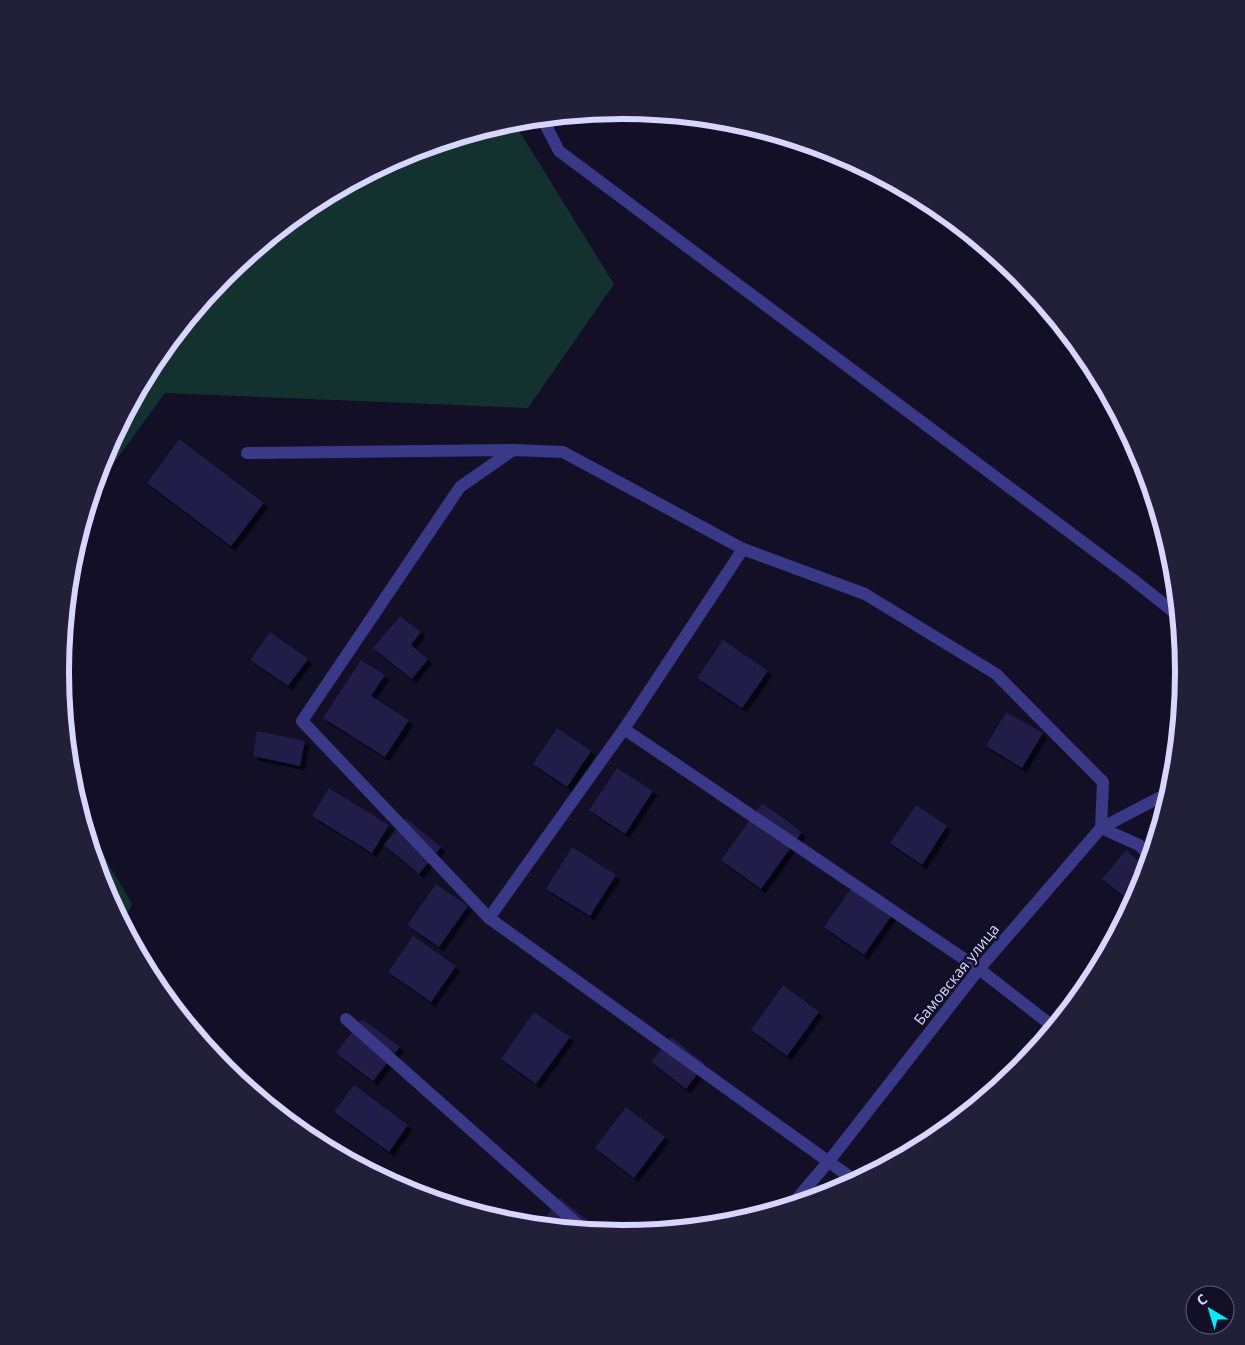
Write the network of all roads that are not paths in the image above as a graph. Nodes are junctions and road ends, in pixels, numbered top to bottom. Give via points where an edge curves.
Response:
1 (545, 124) edge
2 (514, 450) junction
3 (247, 453) dead end
4 (743, 549) junction
5 (1173, 611) edge
6 (624, 729) junction
7 (1162, 796) edge
8 (1101, 828) junction
9 (1146, 853) edge
10 (489, 918) junction
11 (979, 969) junction
12 (346, 1019) dead end
13 (1050, 1024) edge
14 (829, 1161) junction
15 (850, 1177) edge
16 (798, 1198) edge
17 (577, 1224) edge

1 - 5 street via 558,151
2 - 3 street
2 - 4 street via 563,452
2 - 10 street via 460,487 302,721
4 - 6 street
4 - 8 street via 865,594 996,674 1103,782
6 - 10 street
6 - 11 street
7 - 8 street, Бамовская улица
8 - 9 street via 1139,845
8 - 11 street, Бамовская улица
10 - 14 street
11 - 13 street
11 - 14 street, Бамовская улица
12 - 17 street
14 - 15 street
14 - 16 street, Бамовская улица

